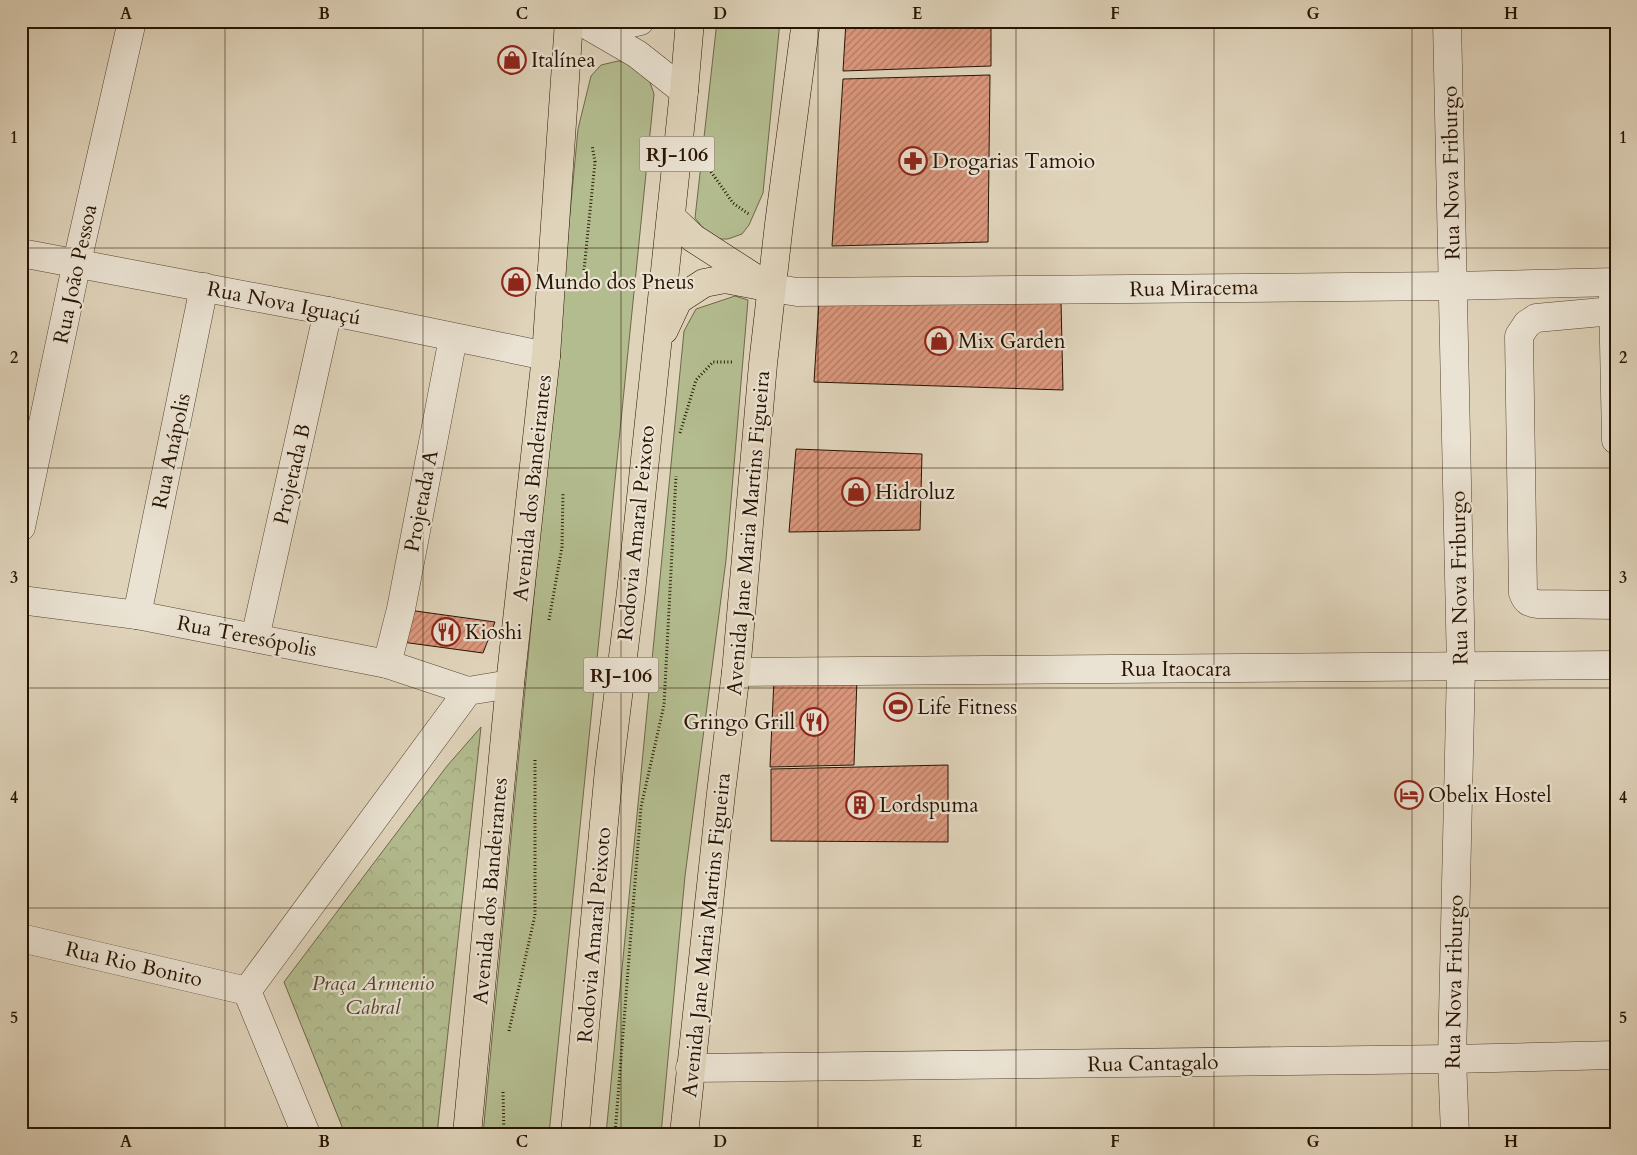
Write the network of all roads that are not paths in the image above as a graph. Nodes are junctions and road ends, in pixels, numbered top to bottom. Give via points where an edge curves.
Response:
1 (132, 21) edge
2 (569, 21) edge
3 (580, 21) edge
4 (610, 21) edge
5 (640, 21) edge
6 (690, 21) edge
7 (806, 21) edge
8 (1447, 21) edge
9 (684, 91) junction
10 (671, 217) junction
11 (21, 253) edge
12 (77, 262) junction
13 (1614, 282) edge
14 (1454, 286) junction
15 (204, 287) junction
16 (772, 288) junction
17 (328, 311) junction
18 (1613, 311) junction
19 (453, 338) junction
20 (656, 346) junction
21 (546, 356) junction
22 (1616, 440) edge
23 (21, 527) edge
24 (21, 600) edge
25 (1616, 605) edge
26 (137, 615) junction
27 (255, 638) junction
28 (387, 664) junction
29 (1616, 665) edge
30 (1460, 667) junction
31 (736, 672) junction
32 (510, 684) junction
33 (468, 691) junction
34 (21, 938) edge
35 (247, 990) junction
36 (1616, 1055) edge
37 (1452, 1059) junction
38 (690, 1068) junction
39 (306, 1134) edge
40 (467, 1134) edge
41 (575, 1134) edge
42 (684, 1134) edge
43 (1455, 1134) edge

1 - 12 street, Rua João Pessoa
2 - 21 main road, Avenida dos Bandeirantes
3 - 9 street via 637,54
4 - 5 street via 627,24
6 - 9 main road, Rodovia Amaral Peixoto / RJ-106
7 - 16 main road, Avenida Jane Maria Martins Figueira
8 - 14 street, Rua Nova Friburgo
9 - 10 main road, Rodovia Amaral Peixoto / RJ-106
10 - 16 main road via 694,238
10 - 20 main road, Rodovia Amaral Peixoto / RJ-106
11 - 12 street, Rua Nova Iguaçú
12 - 15 street, Rua Nova Iguaçú
12 - 23 street, Rua João Pessoa
13 - 14 street, Rua Miracema
13 - 18 street
14 - 16 street, Rua Miracema via 797,292
14 - 30 street, Rua Nova Friburgo
15 - 17 street, Rua Nova Iguaçú
15 - 26 street, Rua Anápolis
16 - 20 main road via 725,279 704,283 678,300
16 - 31 main road, Avenida Jane Maria Martins Figueira
17 - 19 street, Rua Nova Iguaçú
17 - 27 street, Projetada B
18 - 22 street
18 - 25 street via 1536,318 1519,336 1525,600 1538,604
19 - 21 street, Rua Nova Iguaçú
19 - 28 street, Projetada A
20 - 41 main road, Rodovia Amaral Peixoto / RJ-106 via 609,769
21 - 32 main road, Avenida dos Bandeirantes
24 - 26 street, Rua Teresópolis
26 - 27 street, Rua Teresópolis
27 - 28 street, Rua Teresópolis
28 - 33 street, Rua Teresópolis
29 - 30 street, Rua Itaocara
30 - 31 street, Rua Itaocara
30 - 37 street, Rua Nova Friburgo
31 - 38 main road, Avenida Jane Maria Martins Figueira
32 - 33 street
32 - 40 main road, Avenida dos Bandeirantes
33 - 35 street
34 - 35 street, Rua Rio Bonito
35 - 39 street
36 - 37 street, Rua Cantagalo
37 - 38 street, Rua Cantagalo
37 - 43 street, Rua Nova Friburgo
38 - 42 main road, Avenida Jane Maria Martins Figueira

